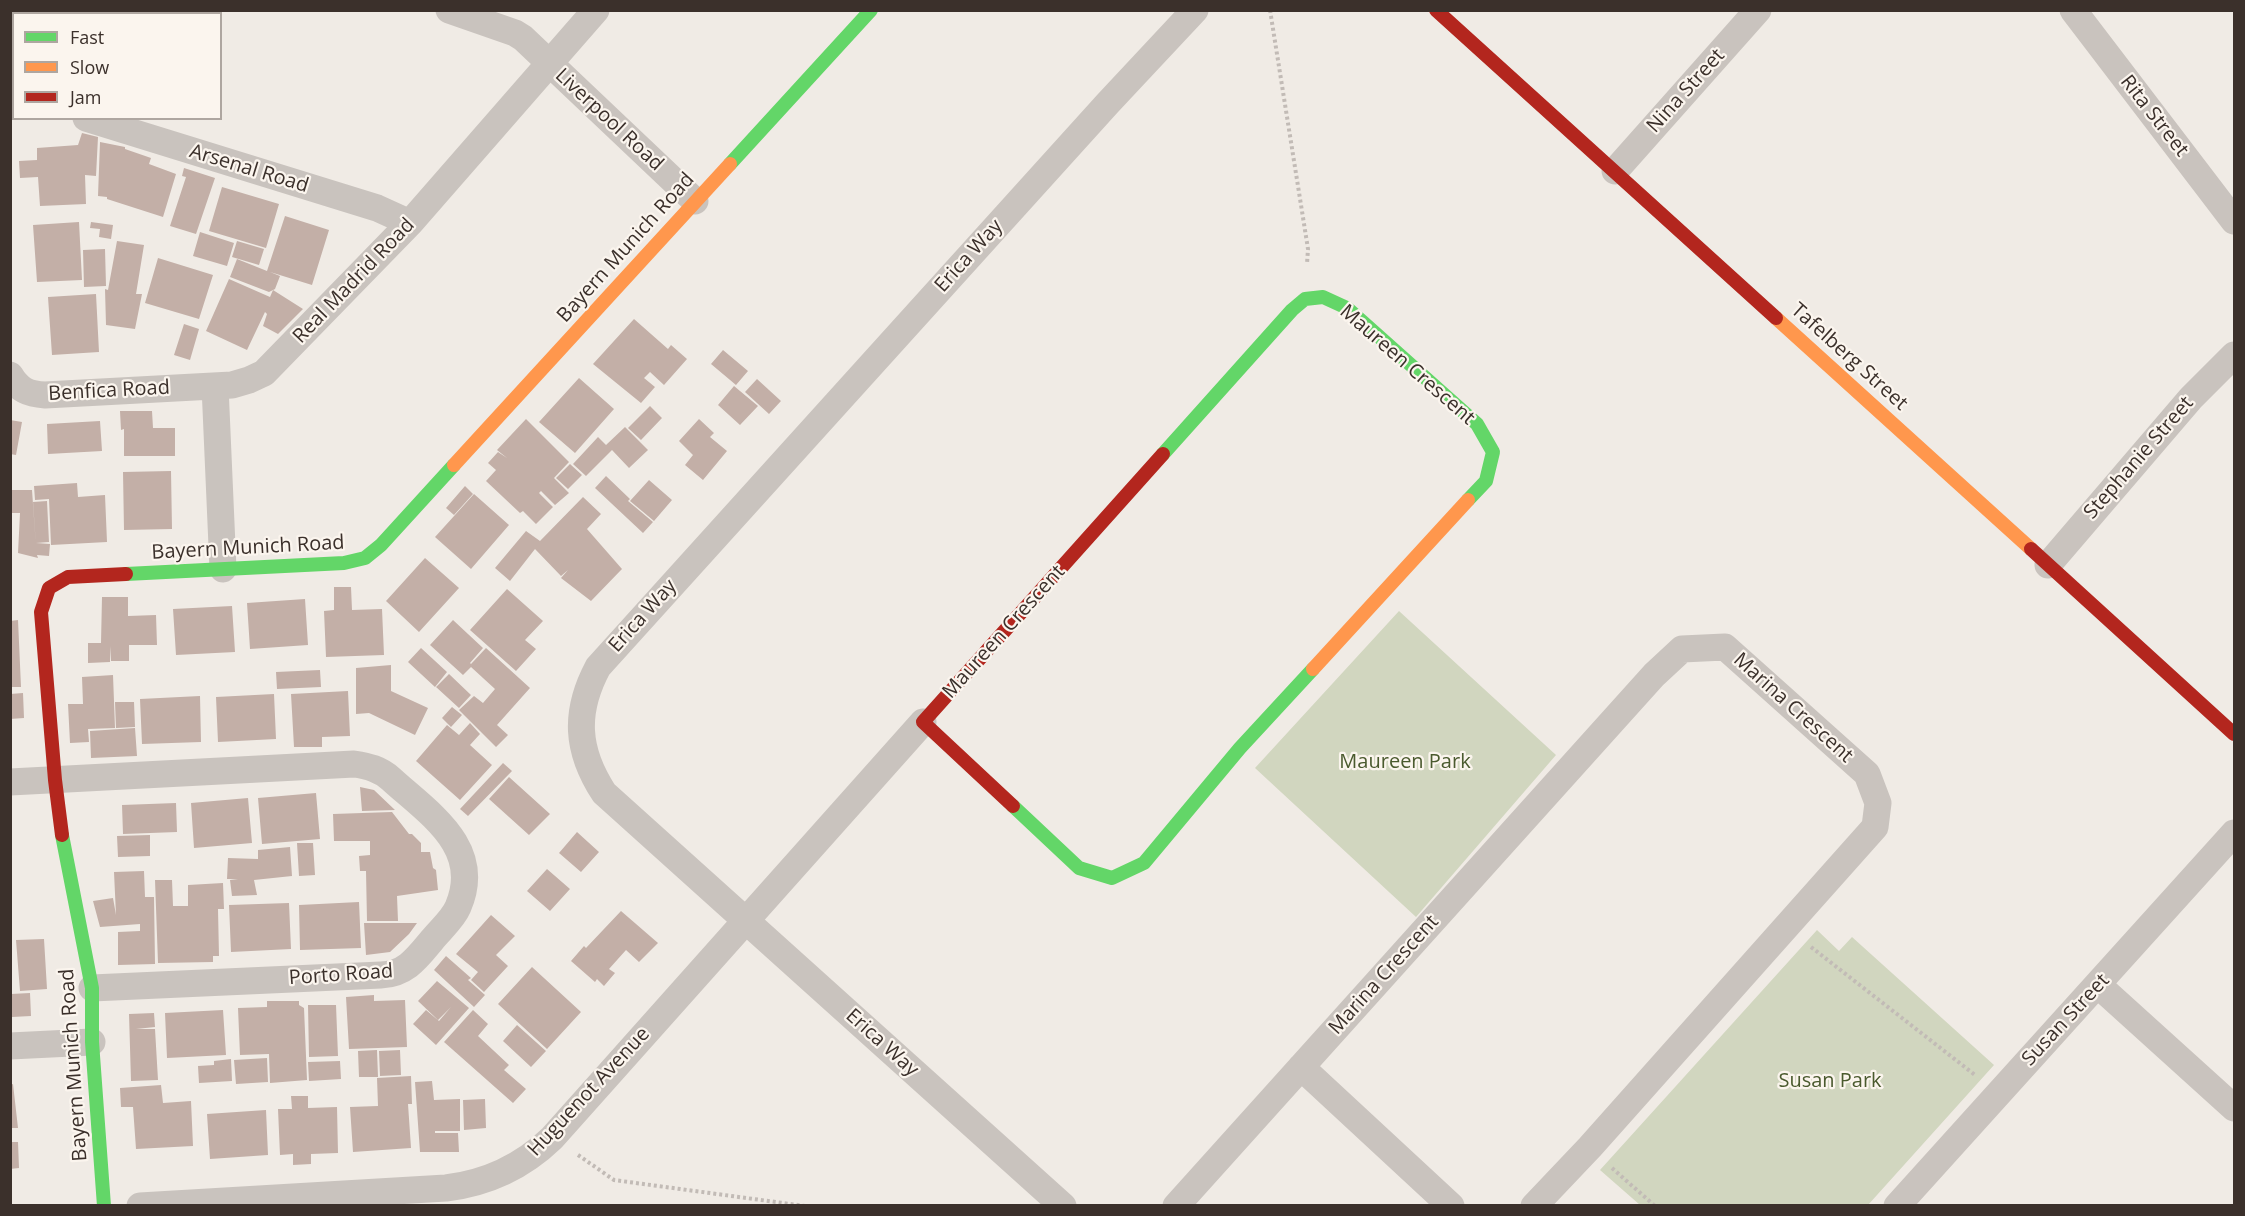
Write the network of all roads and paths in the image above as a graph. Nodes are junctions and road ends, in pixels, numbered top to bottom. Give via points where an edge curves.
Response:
1 (449, 10) edge
2 (596, 10) edge
3 (871, 10) edge
4 (1195, 10) edge
5 (1270, 10) edge
6 (1436, 10) edge
7 (1758, 10) edge
8 (2073, 10) edge
9 (549, 63) junction
10 (92, 120) edge
11 (1615, 171) junction
12 (695, 201) junction
13 (2235, 221) edge
14 (410, 223) junction
15 (1307, 272) dead end
16 (2235, 355) edge
17 (10, 375) edge
18 (215, 386) junction
19 (2048, 565) junction
20 (223, 569) junction
21 (923, 722) junction
22 (2235, 734) edge
23 (55, 780) junction
24 (10, 782) edge
25 (2235, 833) edge
26 (746, 920) junction
27 (1786, 928) junction
28 (2098, 985) junction
29 (92, 988) junction
30 (92, 1042) junction
31 (10, 1046) edge
32 (1301, 1067) junction
33 (1984, 1083) dead end
34 (2235, 1108) edge
35 (552, 1138) junction
36 (1590, 1147) junction
37 (104, 1206) edge
38 (140, 1206) edge
39 (805, 1206) edge
40 (1063, 1206) edge
41 (1176, 1206) edge
42 (1450, 1206) edge
43 (1534, 1206) edge
44 (1655, 1206) edge
45 (1897, 1206) edge

1 - 9 street, Liverpool Road via 514,33
2 - 9 street, Real Madrid Road
3 - 12 street, Bayern Munich Road
4 - 26 street, Erica Way via 614,649 590,682 584,700 582,738 585,757 604,793
5 - 15 path via 1308,249
6 - 11 street, Tafelberg Street
7 - 11 street, Nina Street
8 - 13 street, Rita Street
9 - 12 street, Liverpool Road
9 - 14 street, Real Madrid Road
10 - 14 street, Arsenal Road via 377,208
11 - 19 street, Tafelberg Street
12 - 20 street, Bayern Munich Road via 374,552 355,562
14 - 18 street, Real Madrid Road via 264,373 241,383
16 - 19 street, Stephanie Street via 2191,398
17 - 18 street, Benfica Road via 23,391 45,395
18 - 20 street
19 - 22 street, Tafelberg Street
20 - 23 street, Bayern Munich Road via 68,576 50,588 41,612
21 - 21 street, Maureen Crescent via 1079,868 1112,878 1144,863 1240,748 1485,480 1493,452 1477,424 1347,308 1323,297 1305,299
21 - 26 street, Maureen Crescent
23 - 24 street, Porto Road
23 - 29 street, Bayern Munich Road via 64,853
23 - 29 street, Porto Road via 365,765 384,773 449,832 462,859 463,892 457,909 415,961 400,972
25 - 28 street, Susan Street
26 - 35 street, Huguenot Avenue
26 - 40 street, Erica Way
27 - 32 street, Marina Crescent via 1875,827 1878,803 1871,783 1867,774 1725,647 1682,649 1654,675
27 - 33 path
27 - 36 street, Marina Crescent
28 - 34 street
28 - 45 street, Susan Street
29 - 30 street, Bayern Munich Road
30 - 31 street
30 - 37 street, Bayern Munich Road
32 - 41 street, Marina Crescent
32 - 42 street
35 - 38 street, Huguenot Avenue via 521,1164 466,1186
35 - 39 path via 614,1180
36 - 43 street, Marina Crescent
36 - 44 path

